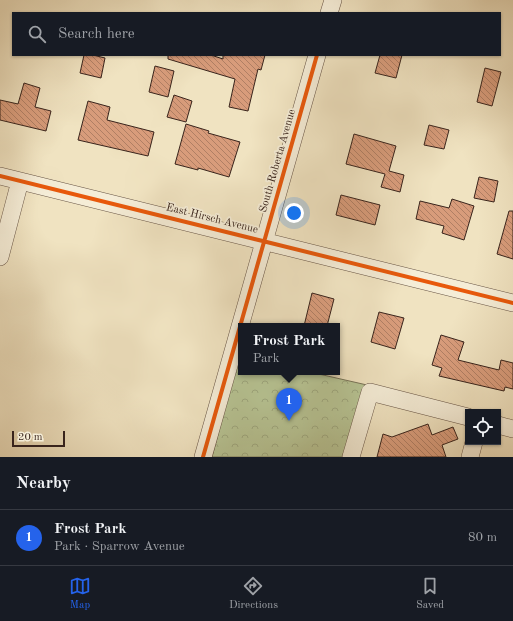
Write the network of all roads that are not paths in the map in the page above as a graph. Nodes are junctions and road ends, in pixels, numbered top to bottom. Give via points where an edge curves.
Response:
1 (333, 0) edge
2 (329, 12) edge
3 (317, 56) edge
4 (0, 176) edge
5 (20, 181) junction
6 (264, 242) junction
7 (0, 257) edge
8 (513, 303) edge
9 (241, 323) edge
10 (238, 334) edge
11 (465, 416) edge
12 (501, 426) edge
13 (513, 429) edge
14 (473, 445) edge
15 (203, 457) edge
16 (351, 457) edge
17 (470, 457) edge

1 - 2 street
3 - 6 street, South Roberta Avenue
4 - 5 street, East Hirsch Avenue
5 - 6 street, East Hirsch Avenue
5 - 7 street
6 - 8 street, East Hirsch Avenue
6 - 9 street, South Roberta Avenue
10 - 15 street, South Roberta Avenue
11 - 16 street via 370,392
12 - 13 street
14 - 17 street

